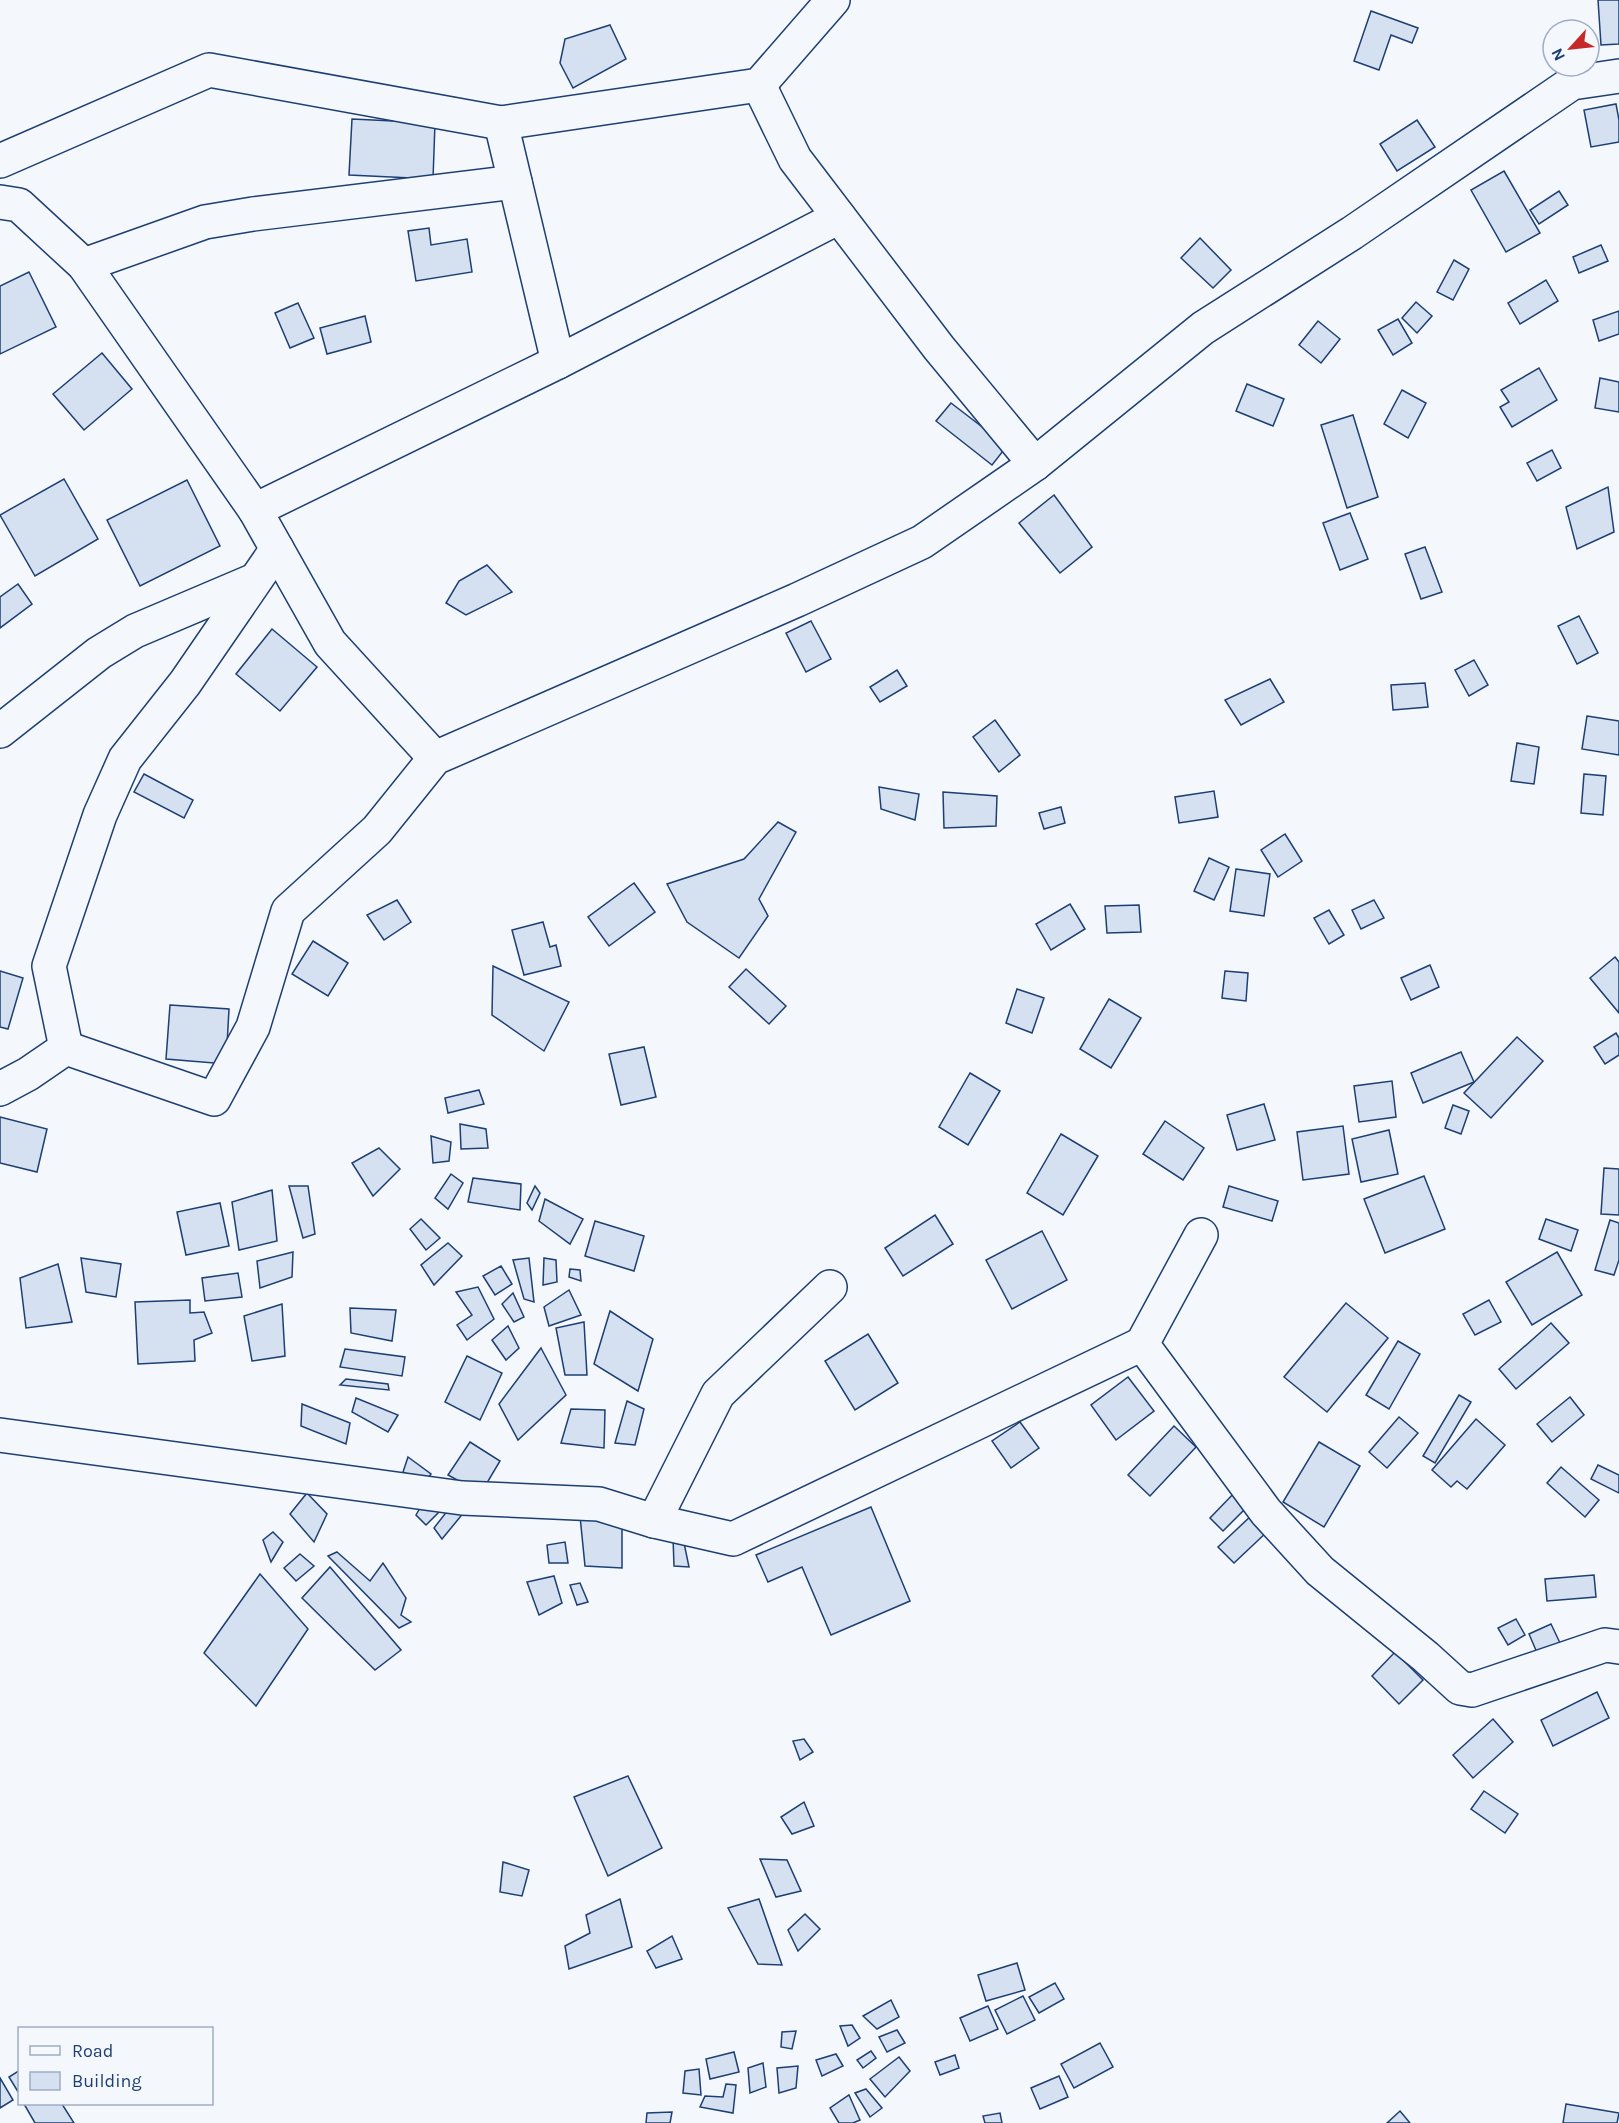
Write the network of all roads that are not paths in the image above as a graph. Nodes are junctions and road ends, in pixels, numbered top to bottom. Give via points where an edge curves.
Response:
1 (833, 0) edge
2 (1619, 76) edge
3 (759, 85) junction
4 (501, 123) junction
5 (0, 161) edge
6 (515, 182) junction
7 (0, 202) edge
8 (839, 217) junction
9 (84, 266) junction
10 (558, 363) junction
11 (1035, 464) junction
12 (255, 510) junction
13 (277, 549) junction
14 (255, 580) junction
15 (0, 731) edge
16 (435, 759) junction
17 (66, 1048) junction
18 (0, 1089) edge
19 (1202, 1235) dead end
20 (830, 1287) dead end
21 (1142, 1344) junction
22 (0, 1436) edge
23 (654, 1521) junction
24 (1619, 1647) edge

1 - 3 street
2 - 11 street via 1572,83 1352,233 1203,328
3 - 4 street
3 - 8 street via 795,159
4 - 5 street via 209,70
4 - 6 street
6 - 9 street via 205,222
6 - 10 street
7 - 9 street via 20,205
8 - 10 street
8 - 11 street via 939,348
9 - 12 street
10 - 12 street
11 - 16 street via 922,542
12 - 13 street
13 - 14 street
13 - 16 street via 330,643
14 - 15 street via 135,631 99,653
14 - 17 street via 185,683 125,759 100,815 49,966
16 - 17 street via 377,830 288,911 253,1027 214,1099
17 - 18 street
19 - 21 street
20 - 23 street via 718,1394
21 - 23 street via 733,1539
21 - 24 street via 1266,1512 1320,1571 1460,1688 1472,1690 1605,1644
22 - 23 street via 462,1498 599,1504

